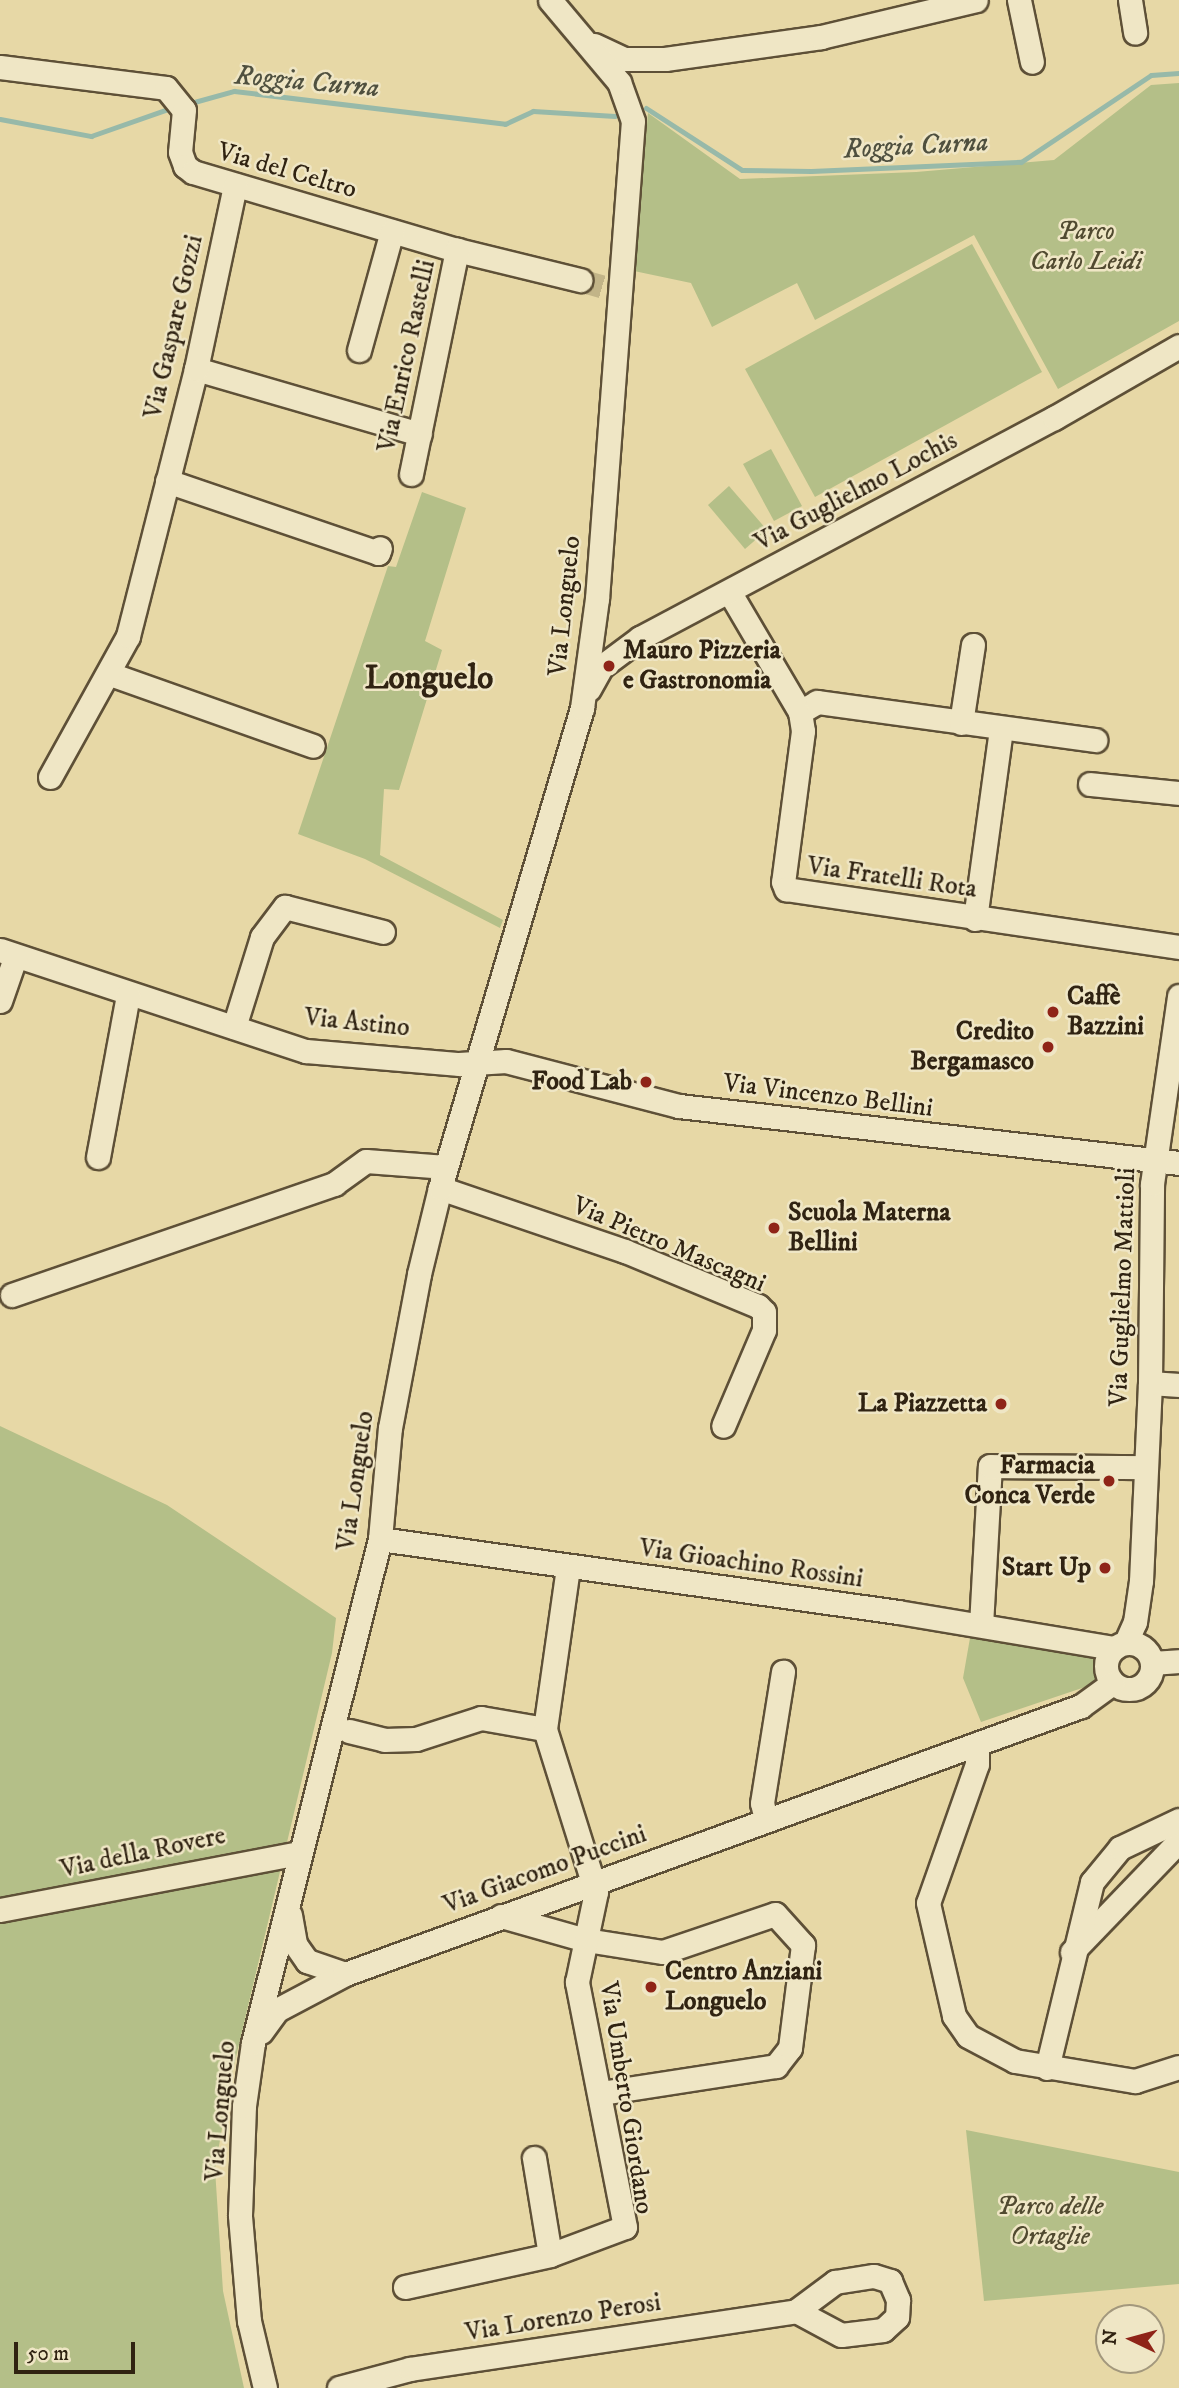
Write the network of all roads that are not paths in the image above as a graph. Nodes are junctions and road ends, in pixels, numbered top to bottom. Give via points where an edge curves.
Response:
1 (551, 0) edge
2 (976, 0) edge
3 (1019, 0) edge
4 (1130, 0) edge
5 (1135, 33) dead end
6 (591, 44) junction
7 (1032, 62) dead end
8 (0, 67) edge
9 (234, 185) junction
10 (392, 231) junction
11 (457, 250) junction
12 (580, 281) tunnel mouth
13 (1179, 346) edge
14 (359, 350) dead end
15 (196, 369) junction
16 (420, 434) junction
17 (411, 474) dead end
18 (167, 481) junction
19 (379, 551) dead end
20 (730, 593) junction
21 (597, 599) junction
22 (640, 638) junction
23 (973, 645) dead end
24 (110, 674) junction
25 (582, 708) junction
26 (800, 712) junction
27 (961, 723) junction
28 (1001, 728) junction
29 (1095, 740) dead end
30 (313, 746) dead end
31 (50, 777) dead end
32 (1090, 784) dead end
33 (1179, 793) edge
34 (975, 919) junction
35 (383, 932) dead end
36 (1179, 947) edge
37 (8, 954) edge
38 (128, 995) junction
39 (1179, 996) edge
40 (0, 1001) edge
41 (234, 1027) junction
42 (476, 1063) junction
43 (97, 1157) dead end
44 (1154, 1160) junction
45 (1179, 1163) edge
46 (443, 1178) junction
47 (12, 1295) dead end
48 (1150, 1383) junction
49 (1179, 1385) edge
50 (723, 1426) dead end
51 (1145, 1467) junction
52 (380, 1539) junction
53 (568, 1568) junction
54 (981, 1625) junction
55 (1134, 1651) junction
56 (1179, 1661) edge
57 (783, 1672) dead end
58 (1113, 1683) junction
59 (545, 1729) junction
60 (349, 1731) dead end
61 (976, 1744) junction
62 (311, 1801) junction
63 (766, 1819) junction
64 (1179, 1820) edge
65 (1179, 1841) edge
66 (298, 1853) junction
67 (593, 1882) junction
68 (291, 1891) junction
69 (0, 1910) edge
70 (501, 1916) junction
71 (586, 1940) junction
72 (295, 1944) junction
73 (1072, 1952) junction
74 (345, 1974) junction
75 (277, 2010) junction
76 (253, 2043) junction
77 (1179, 2067) edge
78 (1047, 2068) junction
79 (602, 2093) junction
80 (534, 2158) dead end
81 (550, 2255) junction
82 (405, 2287) dead end
83 (796, 2311) dead end
84 (265, 2388) edge
85 (339, 2388) edge

1 - 6 street, Via Longuelo
2 - 6 street via 821,37 665,59 624,59
3 - 7 street
4 - 5 street
6 - 21 street, Via Longuelo via 619,82 633,121 611,288
8 - 9 street, Via del Celtro via 153,85 179,102 180,152 185,166
9 - 10 street, Via del Celtro
9 - 15 street, Via Gaspare Gozzi
10 - 11 street, Via del Celtro
10 - 14 street
11 - 12 street, Via del Celtro
11 - 16 street, Via Enrico Rastelli
13 - 20 street, Via Guglielmo Lochis
15 - 16 street
15 - 18 street, Via Gaspare Gozzi
16 - 17 street, Via Enrico Rastelli
18 - 19 street
18 - 24 street, Via Gaspare Gozzi via 128,636
20 - 22 street, Via Guglielmo Lochis
20 - 26 street, Via Fratelli Rota
21 - 22 street via 601,640 614,647
21 - 25 street, Via Longuelo
22 - 25 street, Via Guglielmo Lochis via 601,667
23 - 27 street
24 - 30 street
24 - 31 street, Via Gaspare Gozzi
25 - 42 street, Via Longuelo
26 - 27 street via 817,702
26 - 34 street, Via Fratelli Rota via 803,731 783,882 786,889
27 - 28 street
28 - 29 street
28 - 34 street
32 - 33 street
34 - 36 street, Via Fratelli Rota
35 - 41 street via 285,907 262,937
37 - 38 street, Via Astino
37 - 40 street, Via Astino
38 - 41 street, Via Astino
38 - 43 street
39 - 44 street, Via Guglielmo Mattioli
41 - 42 street, Via Astino via 306,1051
42 - 44 street, Via Vincenzo Bellini via 506,1061 679,1107
42 - 46 street, Via Longuelo
44 - 45 street, Via Vincenzo Bellini
44 - 48 street, Via Guglielmo Mattioli
46 - 47 street via 366,1161 334,1184
46 - 50 street, Via Pietro Mascagni via 764,1312 762,1337
46 - 52 street, Via Longuelo via 392,1417
48 - 49 street
48 - 51 street, Via Guglielmo Mattioli
51 - 54 street via 990,1465
51 - 55 street, Via Guglielmo Mattioli
52 - 53 street, Via Gioachino Rossini
52 - 62 street, Via Longuelo
53 - 54 street, Via Gioachino Rossini
53 - 59 street
54 - 55 street, Via Gioachino Rossini
55 - 56 street
55 - 58 street via 1106,1665
55 - 58 street via 1149,1680 1138,1688 1124,1689
57 - 63 street via 762,1803
58 - 61 street, Via Giacomo Puccini via 1081,1706
59 - 60 street via 481,1718 416,1739 384,1740
59 - 67 street
61 - 63 street, Via Giacomo Puccini
61 - 78 street via 977,1764 928,1903 930,1923 954,2016 968,2036 1015,2061
62 - 66 street, Via Longuelo
62 - 72 street, Via Longuelo
63 - 67 street, Via Giacomo Puccini
64 - 73 street via 1138,1837 1108,1860 1092,1882
65 - 73 street
66 - 68 street, Via Longuelo
66 - 69 street, Via della Rovere
67 - 70 street, Via Giacomo Puccini
67 - 71 street, Via Umberto Giordano via 596,1892
68 - 72 street via 290,1928
68 - 76 street, Via Longuelo
70 - 71 street
70 - 74 street, Via Giacomo Puccini
71 - 79 street, Via Umberto Giordano via 577,1982
71 - 79 street via 663,1952 775,1914 803,1945 790,2048 776,2066
72 - 74 street via 314,1967
72 - 75 street, Via Longuelo
73 - 78 street
74 - 75 street, Via Giacomo Puccini
75 - 76 street, Via Giacomo Puccini
76 - 84 street, Via Longuelo via 244,2106 240,2215 249,2321
77 - 78 street via 1135,2081
79 - 81 street, Via Umberto Giordano via 625,2227
80 - 81 street
81 - 82 street, Via Umberto Giordano
83 - 85 street, Via Lorenzo Perosi via 410,2369

